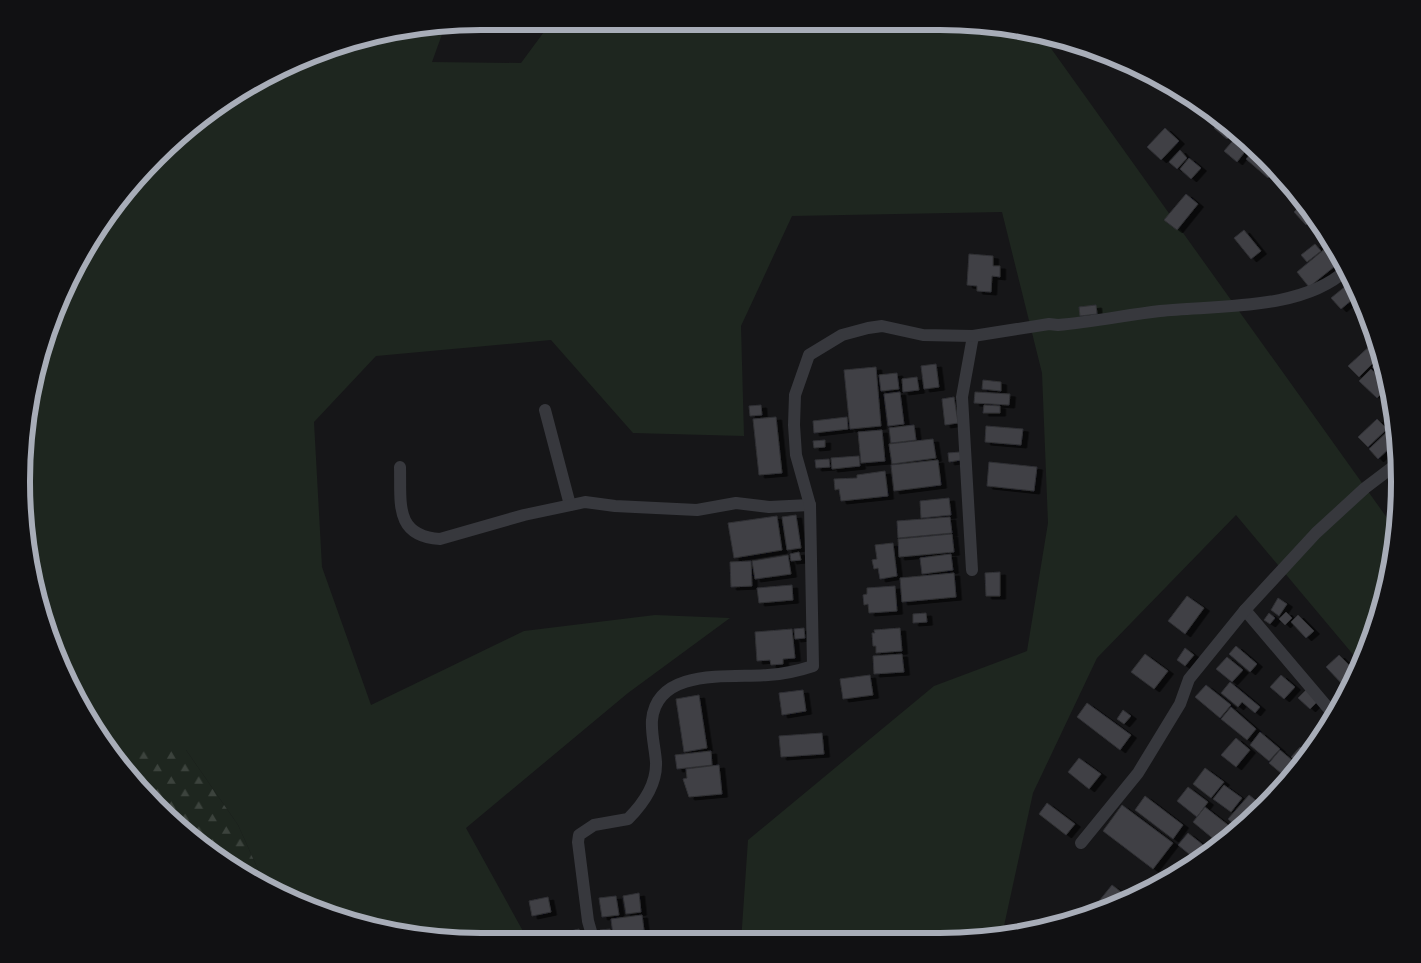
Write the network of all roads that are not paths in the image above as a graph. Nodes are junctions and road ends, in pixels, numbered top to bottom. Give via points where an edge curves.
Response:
1 (1341, 275) edge
2 (973, 336) junction
3 (545, 410) dead end
4 (400, 467) dead end
5 (1391, 469) edge
6 (810, 504) junction
7 (570, 505) junction
8 (972, 570) dead end
9 (1245, 610) junction
10 (1329, 710) edge
11 (1082, 843) dead end
12 (592, 933) edge

1 - 2 street via 1315,289 1261,302 1159,311
2 - 6 street via 923,335 882,326 842,334 809,355 796,395 794,425 796,455
2 - 8 street via 962,397
3 - 7 street
4 - 7 street via 401,505 406,523 411,530 429,538 440,539
5 - 9 street via 1316,533
6 - 7 street via 769,507 736,503 697,510 598,503
6 - 12 street via 813,666 792,673 689,680 671,687 660,699 652,720 656,764 653,785 628,819 594,825 579,835
9 - 10 street
9 - 11 street via 1189,679 1180,704 1138,773

